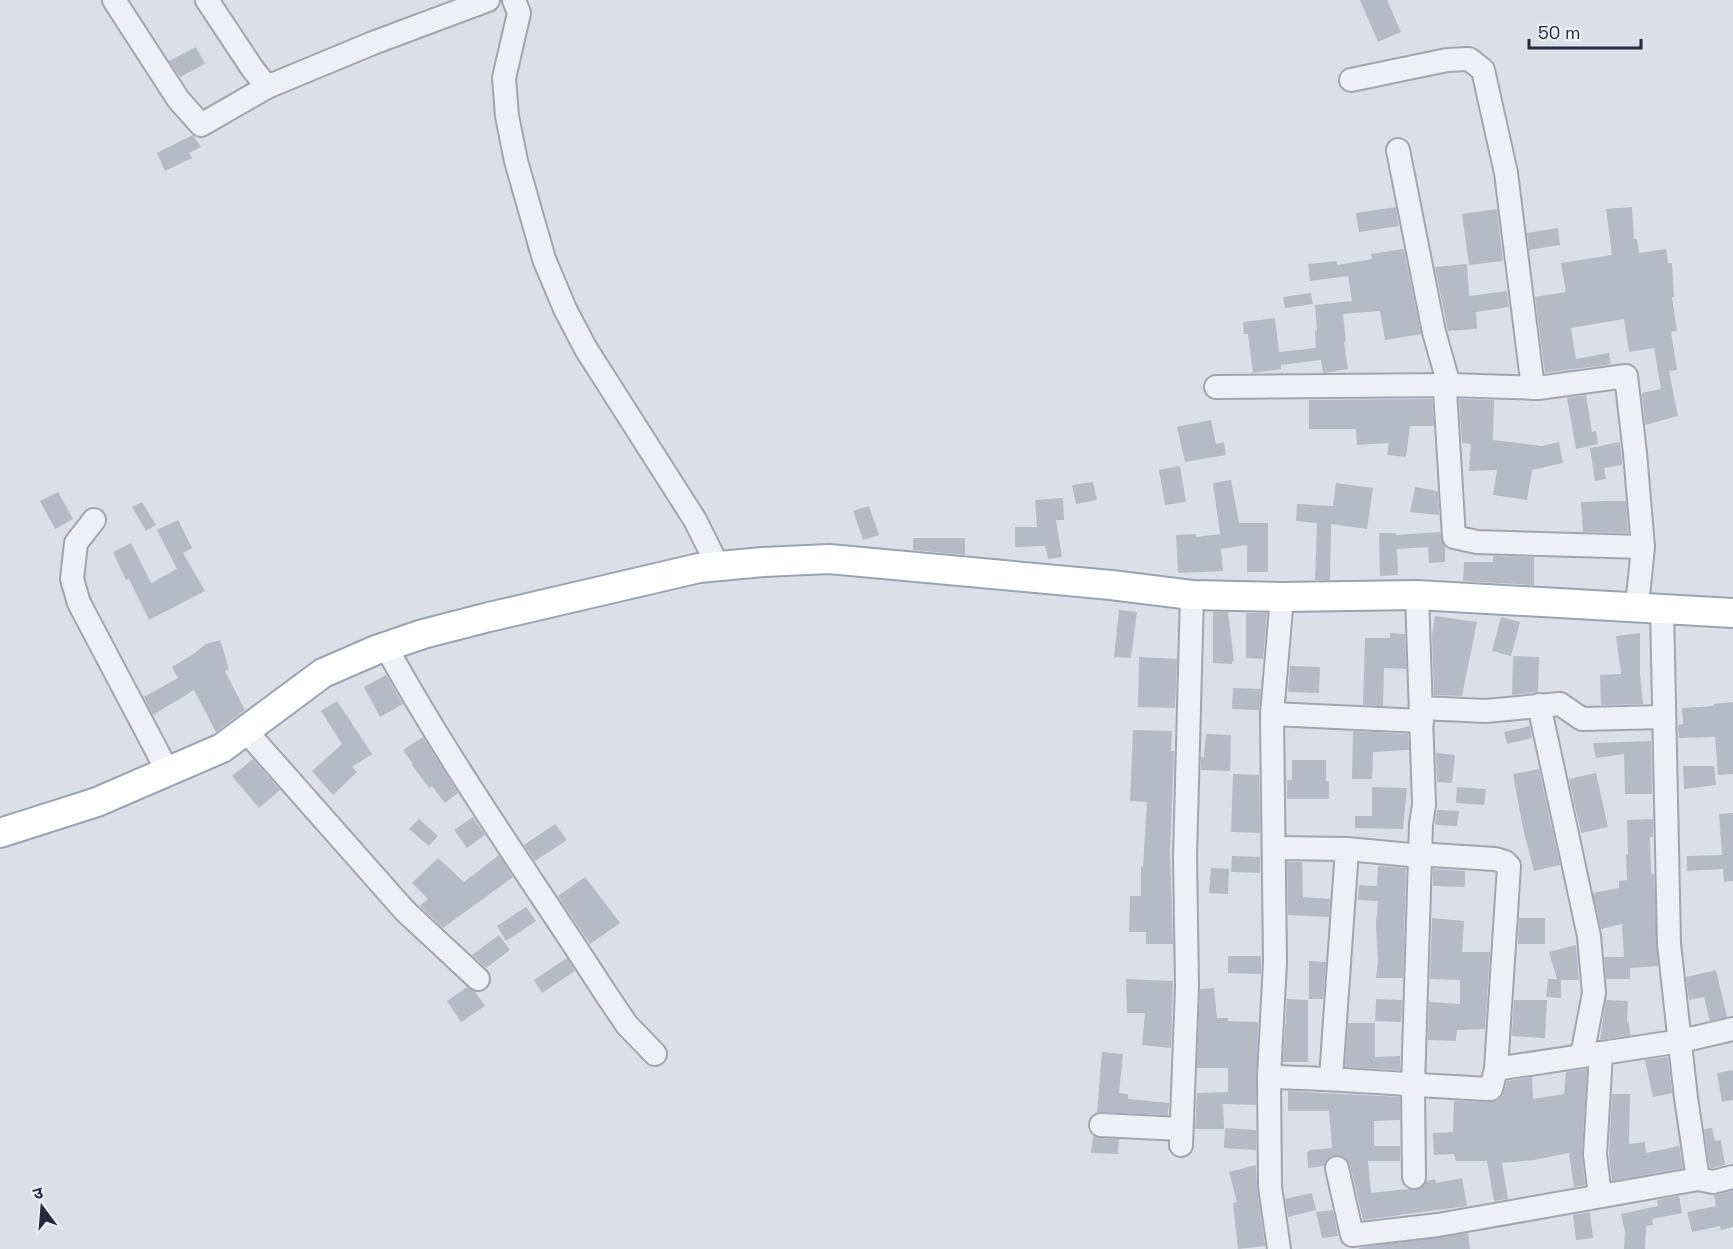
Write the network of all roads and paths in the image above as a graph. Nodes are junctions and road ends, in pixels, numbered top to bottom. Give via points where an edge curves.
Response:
1 (114, 0) edge
2 (207, 0) edge
3 (488, 0) edge
4 (514, 0) edge
5 (1351, 80) dead end
6 (267, 87) junction
7 (1398, 150) dead end
8 (1449, 385) junction
9 (1216, 387) dead end
10 (1533, 388) junction
11 (94, 520) dead end
12 (1642, 547) junction
13 (718, 566) junction
14 (1192, 595) junction
15 (1417, 595) junction
16 (1282, 597) junction
17 (1650, 607) junction
18 (1733, 613) edge
19 (386, 647) junction
20 (1539, 705) junction
21 (1272, 714) junction
22 (1422, 715) junction
23 (1664, 717) junction
24 (246, 731) junction
25 (168, 772) junction
26 (0, 833) edge
27 (1275, 848) junction
28 (1347, 849) junction
29 (1421, 856) junction
30 (478, 979) dead end
31 (1733, 1029) edge
32 (1681, 1041) junction
33 (655, 1054) dead end
34 (1592, 1055) junction
35 (1496, 1069) junction
36 (1269, 1077) junction
37 (1331, 1078) junction
38 (1413, 1086) junction
39 (1101, 1125) dead end
40 (1337, 1168) dead end
41 (1414, 1177) dead end
42 (1733, 1177) edge
43 (1698, 1179) junction
44 (1600, 1196) junction
45 (1353, 1242) edge
46 (1279, 1249) edge

1 - 6 street via 178,99 201,125
2 - 6 street
3 - 6 street
4 - 13 street via 519,13 504,78 507,116 544,259 586,349 694,520
5 - 10 street via 1469,58 1483,69 1506,173
7 - 8 street via 1434,332
8 - 9 street
8 - 10 street
8 - 12 street via 1445,391 1454,537 1477,542
10 - 12 street via 1626,376
11 - 25 street via 76,543 72,579 79,603
12 - 17 street
13 - 14 main road via 828,559
13 - 19 main road via 489,617
14 - 16 main road
14 - 39 street via 1181,1137
15 - 16 main road
15 - 17 main road
15 - 22 street
16 - 21 street
17 - 18 main road
17 - 23 street
19 - 24 main road via 323,674
19 - 33 street via 455,764 606,994 627,1025
20 - 22 street
20 - 23 street via 1560,704 1582,718
20 - 34 street via 1589,936 1594,993
21 - 22 street
21 - 27 street
22 - 29 street
23 - 32 street via 1670,944
24 - 25 main road via 222,748
24 - 30 street via 405,911
25 - 26 main road via 97,802
27 - 28 street
27 - 36 street
28 - 29 street
28 - 37 street
29 - 35 street via 1495,858 1509,866
29 - 38 street
31 - 32 street
32 - 34 street
32 - 43 street
34 - 35 street
34 - 44 street
35 - 38 street via 1491,1089
36 - 37 street
36 - 46 street via 1270,1187
37 - 38 street
38 - 41 street
40 - 45 street
42 - 43 street via 1713,1182
43 - 44 street
44 - 45 street

